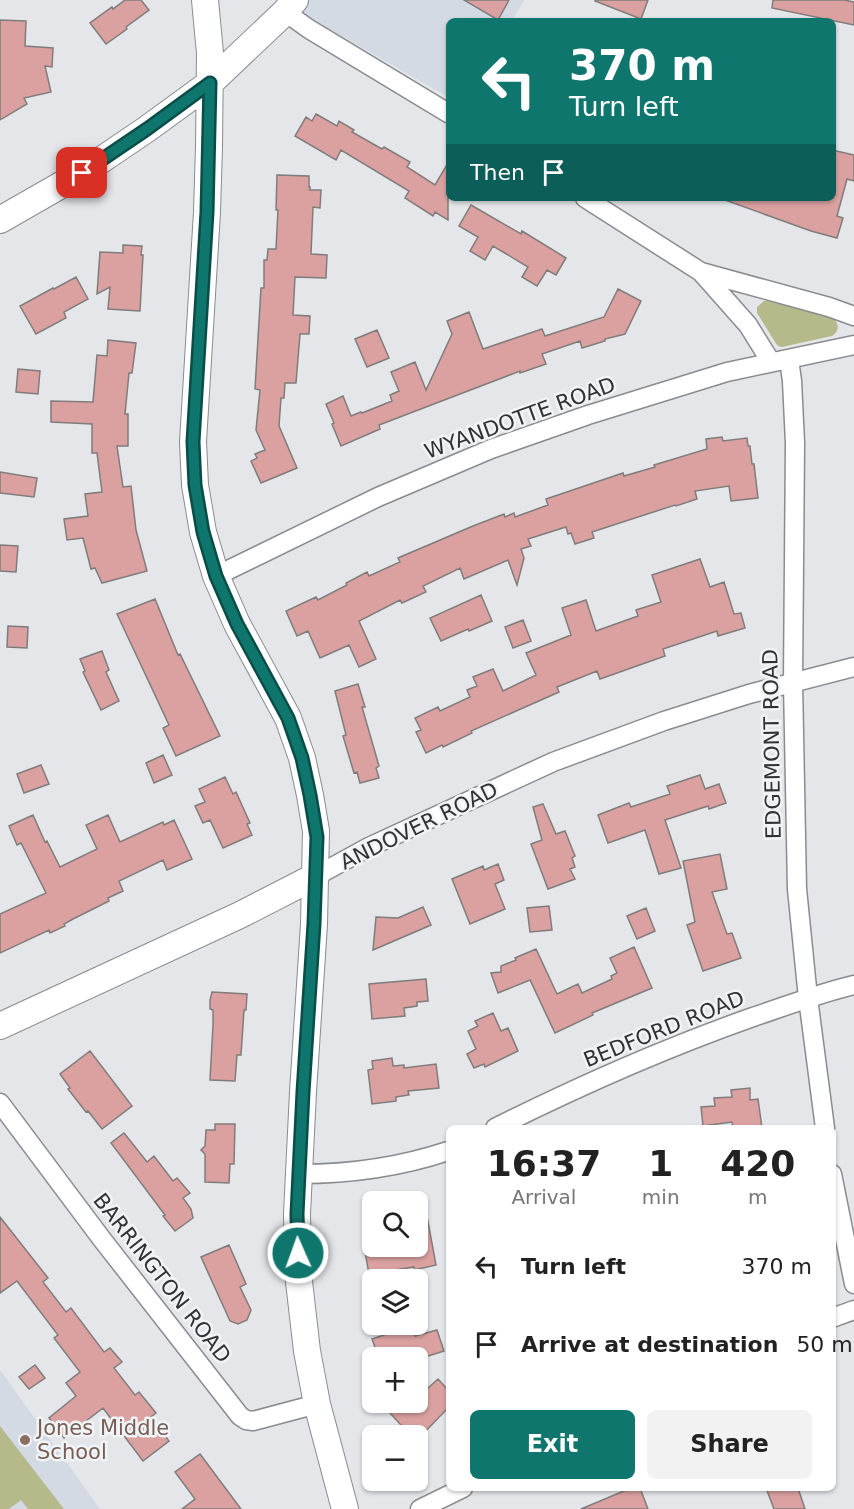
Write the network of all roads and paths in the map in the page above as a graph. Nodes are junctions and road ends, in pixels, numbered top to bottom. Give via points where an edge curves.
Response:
1 (205, 0) edge
2 (290, 6) edge
3 (210, 83) junction
4 (446, 112) edge
5 (590, 201) edge
6 (0, 220) edge
7 (701, 272) junction
8 (854, 316) edge
9 (854, 345) edge
10 (780, 361) junction
11 (216, 576) junction
12 (854, 667) edge
13 (793, 682) junction
14 (316, 876) junction
15 (854, 985) edge
16 (808, 998) junction
17 (0, 1026) edge
18 (0, 1103) edge
19 (501, 1125) edge
20 (825, 1125) edge
21 (446, 1152) edge
22 (299, 1174) junction
23 (836, 1194) edge
24 (854, 1284) edge
25 (854, 1310) edge
26 (836, 1317) edge
27 (317, 1404) junction
28 (457, 1491) edge
29 (345, 1509) edge
30 (420, 1509) edge

1 - 3 street
2 - 3 street
2 - 4 street via 315,33
3 - 6 street via 82,173
3 - 11 street via 207,212 193,442 201,520
5 - 7 street
7 - 8 street
7 - 10 street
9 - 10 street, WYANDOTTE ROAD
10 - 11 street, WYANDOTTE ROAD via 727,372 491,449 378,496
10 - 13 street, EDGEMONT ROAD via 792,381 795,443
11 - 14 street via 288,718 302,758 316,831
12 - 13 street, ANDOVER ROAD
13 - 14 street, ANDOVER ROAD via 664,721 553,762 369,847
13 - 16 street, EDGEMONT ROAD via 797,889
14 - 17 street, ANDOVER ROAD
14 - 22 street
15 - 16 street, BEDFORD ROAD
16 - 19 street, BEDFORD ROAD via 651,1056
16 - 20 street, EDGEMONT ROAD
18 - 27 street, BARRINGTON ROAD via 240,1416 253,1421
21 - 22 street via 381,1169
22 - 27 street via 298,1273
23 - 24 street
25 - 26 street
27 - 29 street
28 - 30 street

